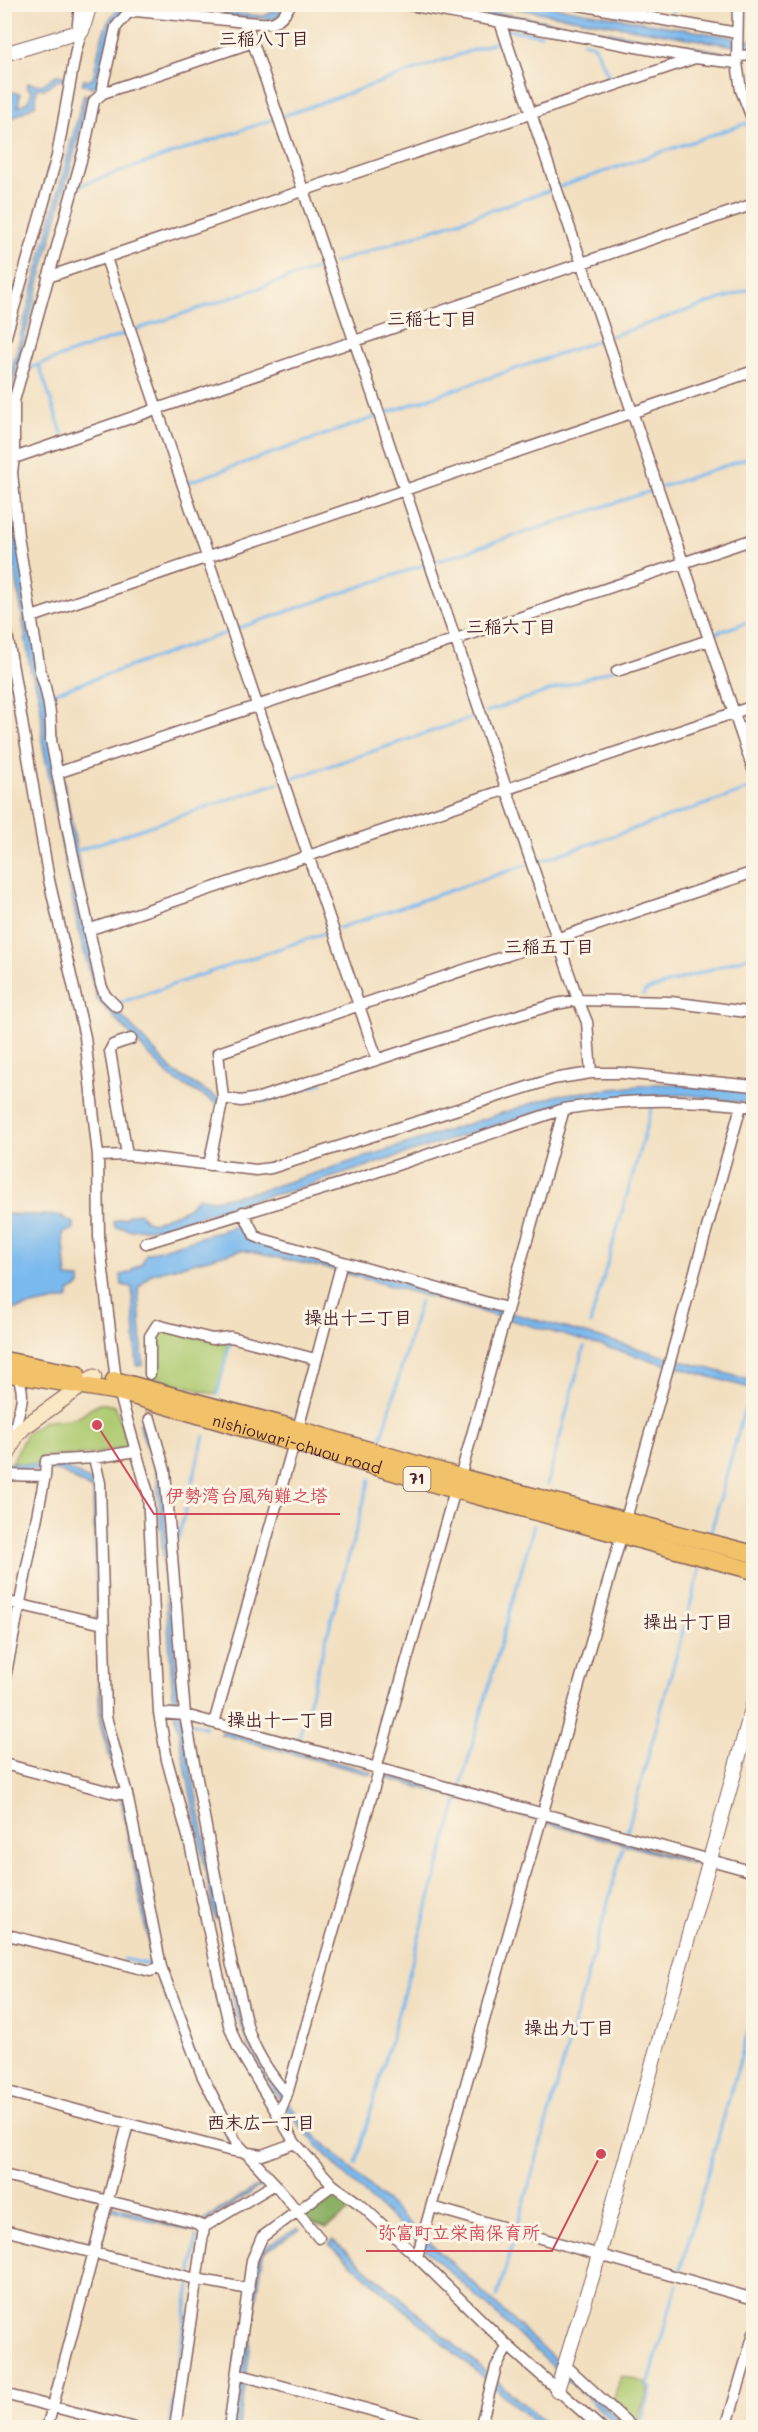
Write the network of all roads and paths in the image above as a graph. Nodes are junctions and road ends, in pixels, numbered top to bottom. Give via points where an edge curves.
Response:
1 (80, 4) edge
2 (90, 4) edge
3 (291, 4) edge
4 (404, 4) edge
5 (574, 4) edge
6 (738, 4) edge
7 (614, 8) edge
8 (246, 22) junction
9 (500, 22) junction
10 (80, 32) junction
11 (738, 35) junction
12 (253, 42) junction
13 (4, 54) edge
14 (753, 55) edge
15 (738, 57) junction
16 (695, 58) junction
17 (103, 93) junction
18 (530, 114) junction
19 (753, 123) edge
20 (304, 190) junction
21 (753, 204) edge
22 (106, 258) junction
23 (581, 262) junction
24 (48, 277) junction
25 (355, 339) junction
26 (4, 343) edge
27 (753, 371) edge
28 (156, 408) junction
29 (632, 413) junction
30 (14, 458) junction
31 (405, 489) junction
32 (753, 539) edge
33 (207, 556) junction
34 (682, 562) junction
35 (4, 616) edge
36 (32, 617) junction
37 (456, 639) junction
38 (709, 640) junction
39 (617, 671) dead end
40 (258, 706) junction
41 (753, 706) edge
42 (733, 712) junction
43 (753, 772) edge
44 (57, 773) junction
45 (507, 789) junction
46 (308, 855) junction
47 (753, 872) edge
48 (88, 930) junction
49 (558, 939) junction
50 (578, 1000) junction
51 (359, 1005) junction
52 (116, 1006) dead end
53 (753, 1013) edge
54 (131, 1040) dead end
55 (377, 1059) junction
56 (591, 1073) junction
57 (753, 1086) edge
58 (223, 1098) junction
59 (741, 1106) junction
60 (753, 1107) edge
61 (564, 1109) junction
62 (127, 1155) junction
63 (98, 1156) junction
64 (209, 1165) junction
65 (243, 1212) junction
66 (146, 1243) dead end
67 (342, 1263) junction
68 (506, 1308) junction
69 (315, 1359) junction
70 (4, 1360) edge
71 (10, 1374) edge
72 (150, 1374) tunnel mouth
73 (88, 1381) junction
74 (118, 1386) junction
75 (150, 1419) tunnel mouth
76 (16, 1436) junction
77 (296, 1436) junction
78 (136, 1451) junction
79 (94, 1458) junction
80 (5, 1465) edge
81 (45, 1476) junction
82 (457, 1483) junction
83 (624, 1526) junction
84 (753, 1554) edge
85 (753, 1571) edge
86 (4, 1600) edge
87 (20, 1605) junction
88 (99, 1624) junction
89 (4, 1683) edge
90 (753, 1702) edge
91 (159, 1713) junction
92 (185, 1714) junction
93 (214, 1724) junction
94 (4, 1764) edge
95 (377, 1770) junction
96 (122, 1794) junction
97 (542, 1815) junction
98 (709, 1860) junction
99 (753, 1872) edge
100 (4, 1934) edge
101 (161, 1967) junction
102 (236, 2011) junction
103 (4, 2091) edge
104 (287, 2094) junction
105 (280, 2112) junction
106 (128, 2124) junction
107 (296, 2143) junction
108 (241, 2152) junction
109 (4, 2175) edge
110 (275, 2184) junction
111 (333, 2185) junction
112 (107, 2202) junction
113 (432, 2207) junction
114 (295, 2212) junction
115 (204, 2227) junction
116 (4, 2230) edge
117 (319, 2238) dead end
118 (418, 2251) junction
119 (93, 2253) junction
120 (599, 2255) junction
121 (196, 2279) junction
122 (249, 2289) junction
123 (753, 2299) edge
124 (753, 2333) edge
125 (508, 2346) junction
126 (242, 2376) junction
127 (561, 2378) junction
128 (4, 2394) edge
129 (53, 2406) junction
130 (47, 2427) edge
131 (135, 2427) edge
132 (175, 2427) edge
133 (230, 2427) edge
134 (436, 2427) edge
135 (480, 2427) edge
136 (601, 2427) edge
137 (633, 2427) edge
138 (726, 2427) edge

1 - 10 street
2 - 10 street
3 - 8 street via 273,25
4 - 9 street
5 - 7 street
6 - 11 street
7 - 11 street
8 - 12 street
8 - 17 street via 136,11 127,14 116,27
9 - 16 street
9 - 18 street
10 - 13 street
10 - 26 street via 57,156
11 - 15 street
12 - 17 street
12 - 20 street
14 - 15 street
15 - 16 street
15 - 19 street via 741,90
16 - 18 street
17 - 24 street via 94,101
18 - 20 street
18 - 23 street
20 - 22 street
20 - 25 street
21 - 23 street
22 - 24 street
22 - 28 street
23 - 25 street
23 - 29 street
24 - 30 street via 14,401
25 - 28 street
25 - 31 street
27 - 29 street
28 - 30 street
28 - 33 street
29 - 31 street
29 - 34 street
30 - 36 street via 18,536
31 - 33 street
31 - 37 street
32 - 34 street
33 - 36 street
33 - 40 street
34 - 37 street
34 - 38 street
35 - 63 street via 50,880 85,1037
36 - 44 street
37 - 40 street
37 - 45 street
38 - 39 street
38 - 42 street
40 - 44 street
40 - 46 street
41 - 42 street
42 - 43 street
42 - 45 street
44 - 48 street
45 - 46 street
45 - 49 street
46 - 48 street
46 - 51 street
47 - 49 street
48 - 52 street via 101,985
49 - 50 street
49 - 51 street
50 - 53 street via 671,1002
50 - 55 street
50 - 56 street via 587,1022
51 - 55 street
51 - 58 street via 218,1053
54 - 62 street via 113,1045 110,1051
55 - 58 street via 260,1098
56 - 57 street via 644,1074
56 - 64 street via 506,1092 271,1168
58 - 64 street
59 - 60 street
59 - 61 street via 654,1099
59 - 83 street
61 - 65 street
61 - 68 street
62 - 63 street
62 - 64 street
63 - 74 street via 99,1237
65 - 66 street
65 - 67 street via 255,1236
67 - 68 street
67 - 69 street
68 - 82 street
69 - 72 street via 231,1337 212,1339 157,1326 150,1336
69 - 77 street
70 - 73 main road, 71
71 - 73 main road, 71
71 - 76 street via 22,1387 23,1397
73 - 74 main road, nishiowari-chuou road / 71
73 - 76 main road
74 - 77 main road, nishiowari-chuou road / 71
74 - 78 street
75 - 92 street via 165,1470
76 - 80 main road
77 - 82 main road, nishiowari-chuou road / 71
77 - 93 street
78 - 79 street
78 - 91 street via 148,1493
79 - 81 street via 46,1461
79 - 88 street via 100,1483
80 - 81 street
81 - 87 street
82 - 83 main road, nishiowari-chuou road / 71
82 - 95 street
83 - 84 main road, nishiowari-chuou road / 71
83 - 85 main road, nishiowari-chuou road / 71
83 - 97 street
86 - 87 street
87 - 88 street
87 - 89 street
88 - 96 street via 106,1718
90 - 98 street
91 - 92 street
91 - 102 street via 168,1760
92 - 93 street
92 - 102 street via 232,1966 241,1989
93 - 95 street
94 - 96 street
95 - 97 street
95 - 104 street
96 - 101 street
97 - 98 street
97 - 113 street
98 - 99 street
98 - 120 street
100 - 101 street via 150,1971
101 - 108 street via 202,2075
102 - 104 street
102 - 105 street via 238,2048
103 - 106 street
104 - 105 street
105 - 107 street
106 - 108 street
106 - 112 street
107 - 108 street via 262,2155
107 - 111 street
108 - 110 street
109 - 112 street
110 - 114 street
110 - 115 street
111 - 114 street
111 - 118 street
112 - 115 street
112 - 119 street
113 - 118 street
113 - 120 street
114 - 117 street
114 - 122 street via 270,2229 258,2243
115 - 121 street
116 - 119 street
118 - 125 street
119 - 121 street
119 - 129 street
120 - 123 street
120 - 127 street
121 - 122 street
121 - 132 street
122 - 126 street
124 - 138 street
125 - 127 street
125 - 135 street via 492,2382
126 - 133 street
126 - 134 street
127 - 136 street
127 - 137 street
128 - 129 street
129 - 130 street
129 - 131 street

